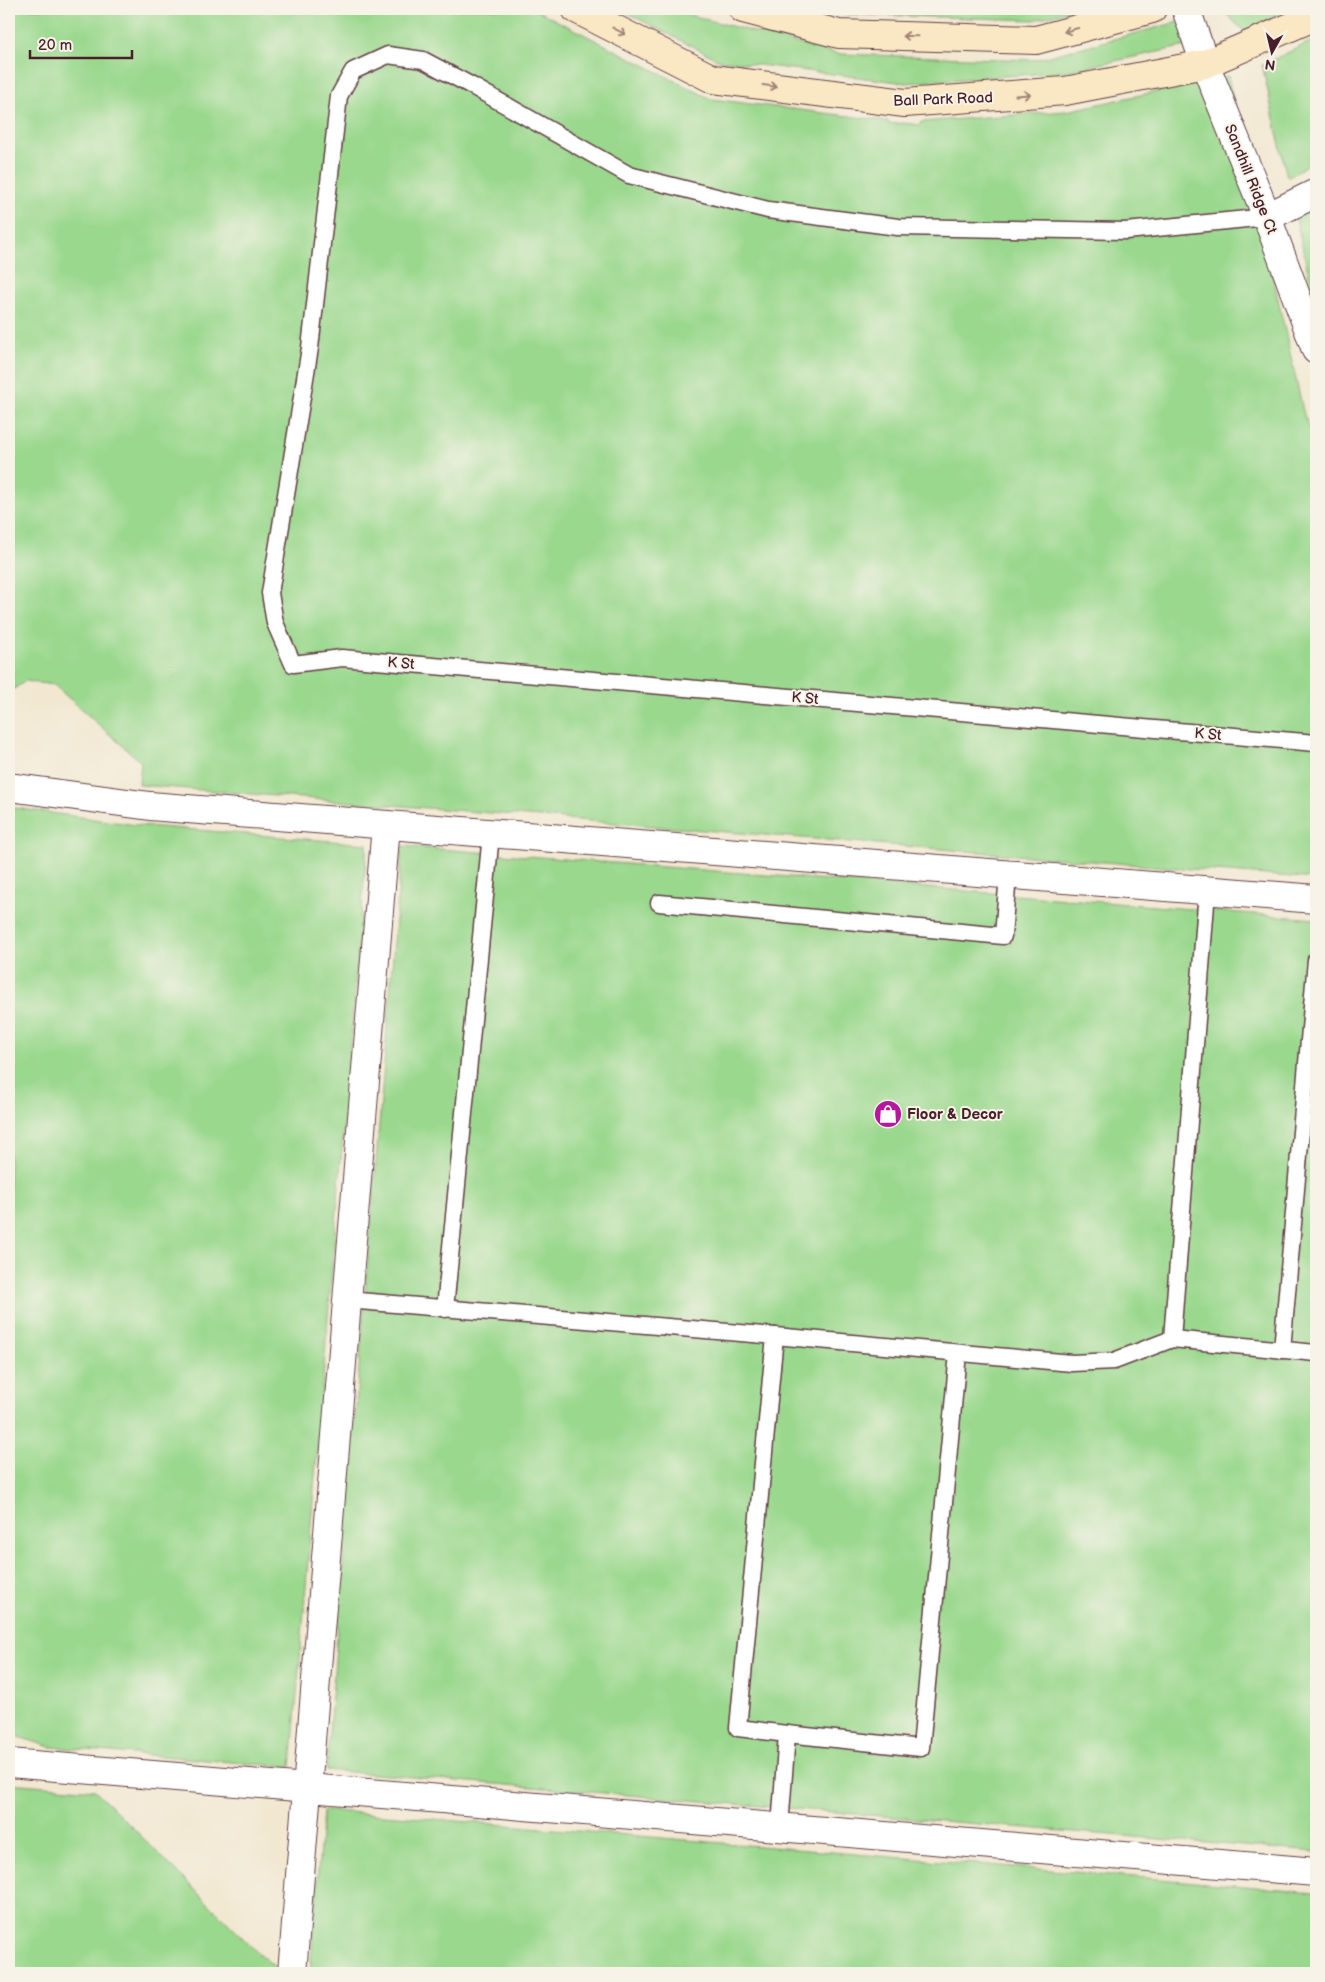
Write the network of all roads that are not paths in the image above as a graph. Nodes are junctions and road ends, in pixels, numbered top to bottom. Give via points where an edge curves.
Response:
1 (576, 9) edge
2 (743, 9) edge
3 (1152, 9) edge
4 (1186, 9) edge
5 (1316, 16) edge
6 (1205, 64) junction
7 (1316, 193) edge
8 (1267, 217) junction
9 (1316, 350) edge
10 (1316, 743) edge
11 (9, 786) edge
12 (386, 825) junction
13 (490, 834) junction
14 (1008, 875) junction
15 (1206, 891) junction
16 (1316, 900) edge
17 (660, 903) dead end
18 (1316, 960) edge
19 (347, 1300) junction
20 (444, 1309) junction
21 (775, 1336) junction
22 (1172, 1339) junction
23 (1282, 1350) junction
24 (958, 1353) junction
25 (1316, 1353) edge
26 (788, 1734) junction
27 (9, 1763) edge
28 (307, 1788) junction
29 (780, 1828) junction
30 (1316, 1872) edge
31 (292, 1973) edge

1 -> 6 street, Ball Park Road via 713,79 905,103 1065,91
3 -> 2 street via 1036,40 839,34
4 - 6 street, Sandhill Ridge Ct
5 - 6 street, Ball Park Road
6 - 8 street, Sandhill Ridge Ct
7 - 8 street
8 - 9 street, Sandhill Ridge Ct
8 - 10 lane, K St via 1126,231 898,227 768,210 629,175 422,60 388,55 353,70 339,96 310,348 270,592 275,623 293,664 342,658
11 - 12 street via 150,806
12 - 13 street
12 - 19 street
13 - 14 street
13 - 20 lane
14 - 15 street
14 - 17 lane via 1003,936
15 - 16 street
15 - 22 lane
18 - 23 lane
19 - 20 lane
19 - 28 street
20 - 21 lane
21 - 24 lane
21 - 26 lane via 738,1728
22 - 23 lane
22 - 24 lane via 1114,1361 1072,1363
23 - 25 lane
24 - 26 lane via 921,1748
26 - 29 lane
27 - 28 street
28 - 29 street
28 - 31 street
29 - 30 street

